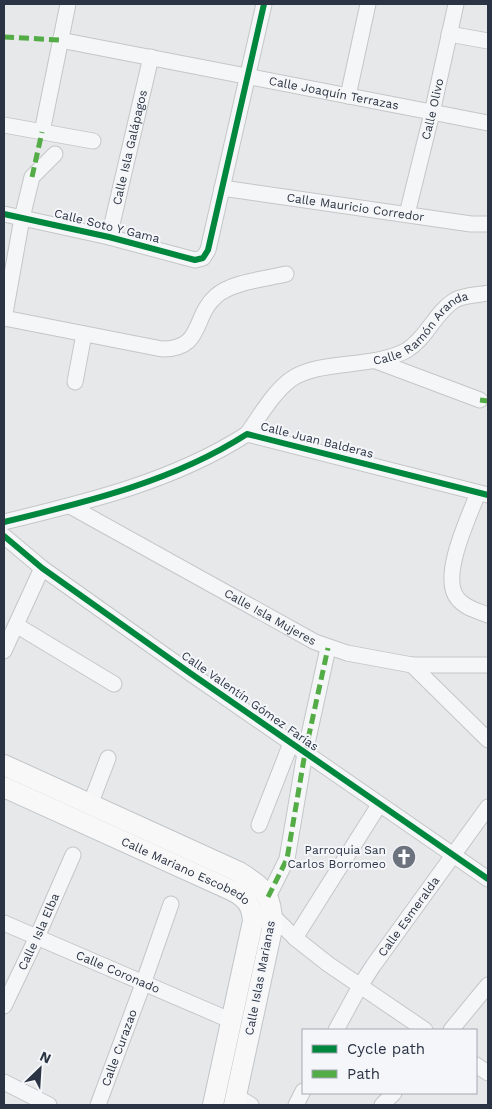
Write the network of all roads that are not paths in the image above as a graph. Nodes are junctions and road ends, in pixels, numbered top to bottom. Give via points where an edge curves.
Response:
1 (68, 4) edge
2 (264, 4) edge
3 (368, 4) edge
4 (456, 4) edge
5 (449, 34) junction
6 (60, 40) junction
7 (488, 41) edge
8 (151, 57) junction
9 (248, 76) junction
10 (348, 96) junction
11 (432, 112) junction
12 (488, 123) edge
13 (4, 125) edge
14 (42, 132) junction
15 (93, 141) dead end
16 (55, 154) dead end
17 (222, 188) junction
18 (4, 214) edge
19 (407, 214) junction
20 (22, 218) junction
21 (488, 224) edge
22 (109, 237) junction
23 (286, 274) dead end
24 (488, 293) edge
25 (466, 296) junction
26 (488, 304) edge
27 (4, 318) edge
28 (84, 334) junction
29 (376, 360) junction
30 (75, 382) dead end
31 (480, 400) dead end
32 (247, 434) junction
33 (483, 494) edge
34 (70, 506) junction
35 (4, 522) edge
36 (4, 536) edge
37 (42, 568) junction
38 (488, 615) edge
39 (16, 625) junction
40 (328, 648) junction
41 (4, 651) edge
42 (412, 665) junction
43 (488, 666) edge
44 (114, 684) dead end
45 (488, 740) edge
46 (291, 743) junction
47 (305, 753) junction
48 (108, 758) dead end
49 (4, 765) edge
50 (4, 787) edge
51 (90, 805) junction
52 (379, 805) junction
53 (488, 806) edge
54 (259, 824) dead end
55 (72, 855) dead end
56 (452, 856) junction
57 (488, 880) edge
58 (247, 900) junction
59 (171, 904) dead end
60 (270, 906) junction
61 (4, 923) edge
62 (37, 937) junction
63 (295, 938) junction
64 (144, 984) junction
65 (488, 985) edge
66 (360, 986) junction
67 (4, 1006) edge
68 (232, 1021) junction
69 (337, 1029) edge
70 (424, 1029) edge
71 (451, 1029) edge
72 (477, 1066) edge
73 (488, 1073) edge
74 (4, 1082) edge
75 (302, 1093) edge
76 (393, 1094) edge
77 (240, 1102) edge
78 (49, 1105) edge
79 (98, 1105) edge
80 (214, 1105) edge
81 (296, 1105) edge
82 (382, 1105) edge

1 - 6 street
2 - 9 street
3 - 10 street
4 - 5 street, Calle Olivo
5 - 7 street
5 - 11 street, Calle Olivo
6 - 8 street, Calle Joaquín Terrazas
6 - 14 street
8 - 9 street, Calle Joaquín Terrazas
8 - 22 street, Calle Isla Galápagos
9 - 10 street, Calle Joaquín Terrazas
9 - 17 street
10 - 11 street, Calle Joaquín Terrazas
11 - 12 street, Calle Joaquín Terrazas
11 - 19 street, Calle Olivo
13 - 14 street
14 - 15 street
16 - 20 street via 32,177
17 - 19 street, Calle Mauricio Corredor
17 - 22 street, Calle Soto Y Gama via 208,250 203,258 195,260
18 - 20 street, Calle Soto Y Gama
19 - 21 street, Calle Mauricio Corredor
20 - 22 street, Calle Soto Y Gama
20 - 27 street
23 - 28 street via 226,289 207,307 188,342 174,349 162,350
24 - 25 street, Calle Ramón Aranda
25 - 26 street
25 - 29 street, Calle Ramón Aranda via 445,309 409,349
27 - 28 street
28 - 30 street
29 - 31 street, Calle Ramón Aranda
29 - 32 street via 322,368 292,379 280,389
32 - 33 street, Calle Juan Balderas
32 - 34 street, Calle Juan Balderas via 185,467
33 - 38 street via 456,550 450,585 457,599
34 - 35 street, Calle Juan Balderas
34 - 40 street, Calle Isla Mujeres
36 - 37 street, Calle Valentín Gómez Farías
37 - 39 street
37 - 46 street, Calle Valentín Gómez Farías
39 - 41 street
39 - 44 street
40 - 42 street, Calle Isla Mujeres
40 - 47 street, Calle Islas Marianas
42 - 43 street, Calle Isla Mujeres
42 - 45 street
46 - 47 street, Calle Valentín Gómez Farías
46 - 54 street
47 - 52 street, Calle Valentín Gómez Farías
47 - 60 street, Calle Islas Marianas via 287,859
48 - 51 street
49 - 51 main road, Calle Mariano Escobedo
50 - 58 main road, Calle Mariano Escobedo via 233,890
51 - 60 main road, Calle Mariano Escobedo via 239,872 260,887
52 - 56 street, Calle Valentín Gómez Farías
52 - 63 street
53 - 56 street, Calle Esmeralda
55 - 62 street, Calle Isla Elba
56 - 57 street, Calle Valentín Gómez Farías
56 - 66 street, Calle Esmeralda
58 - 60 street, Calle Mariano Escobedo
58 - 68 main road, Calle Islas Marianas via 253,920
59 - 64 street, Calle Curazao
60 - 63 street, Calle Mariano Escobedo
60 - 77 main road, Calle Islas Marianas via 272,929
61 - 62 street, Calle Coronado
62 - 64 street, Calle Coronado
62 - 67 street, Calle Isla Elba
63 - 66 street, Calle Mariano Escobedo
64 - 68 street, Calle Coronado
64 - 79 street, Calle Curazao
65 - 71 street
66 - 69 street, Calle Esmeralda
66 - 70 street, Calle Mariano Escobedo
68 - 80 main road, Calle Islas Marianas
72 - 73 street
74 - 78 street
75 - 81 street
76 - 82 street

